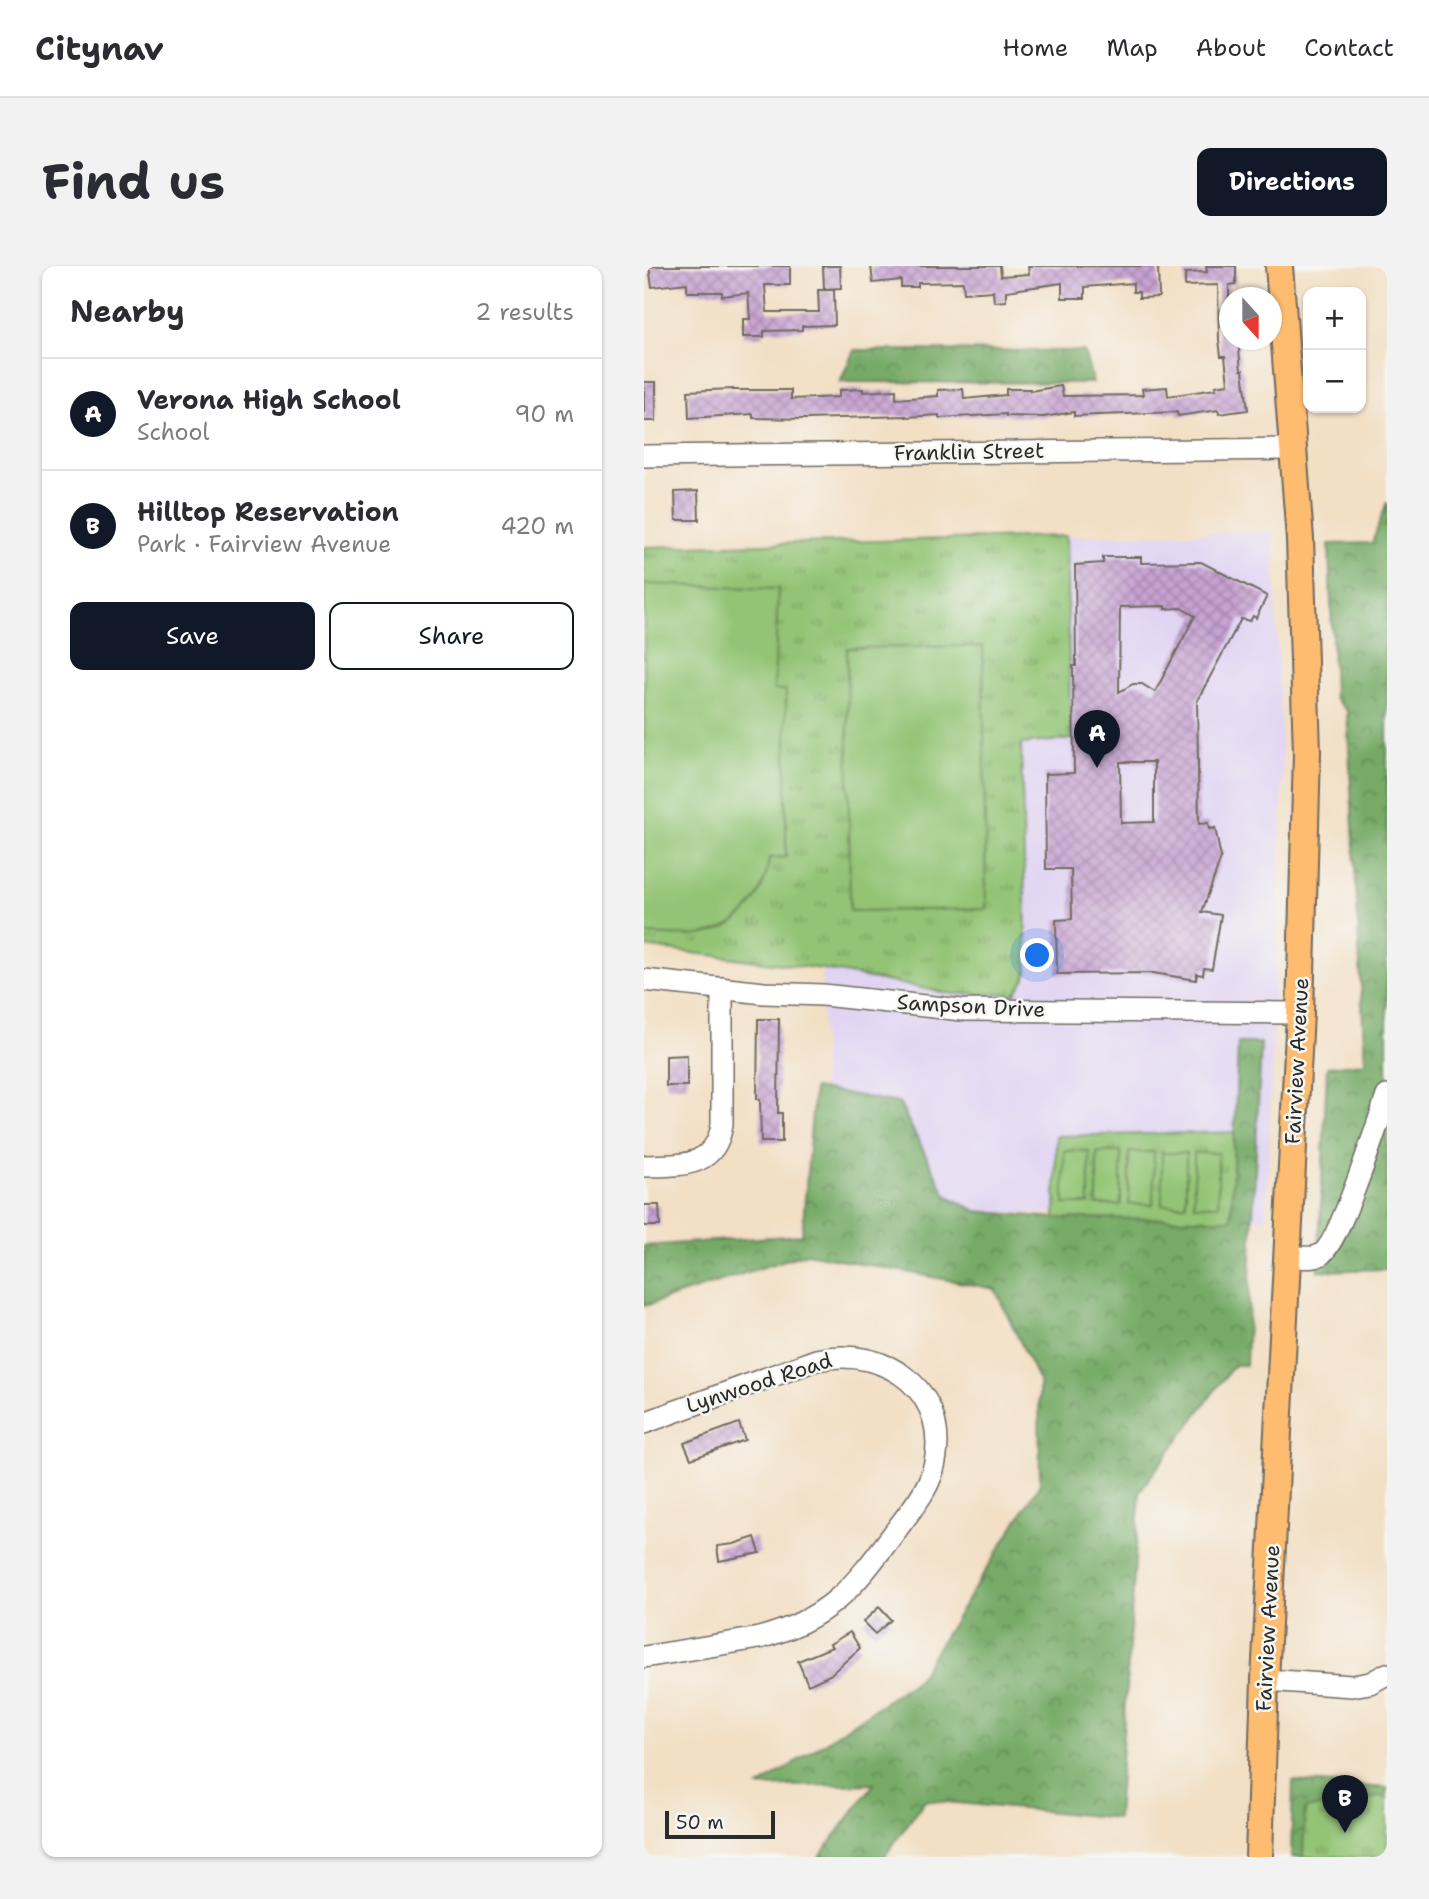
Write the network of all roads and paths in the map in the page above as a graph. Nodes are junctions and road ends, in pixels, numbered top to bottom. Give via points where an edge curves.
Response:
1 (1279, 266) edge
2 (1294, 449) junction
3 (644, 456) edge
4 (644, 980) edge
5 (722, 988) junction
6 (1300, 1013) junction
7 (1387, 1096) edge
8 (644, 1166) edge
9 (1287, 1256) junction
10 (644, 1423) edge
11 (644, 1657) edge
12 (1387, 1674) edge
13 (1265, 1680) junction
14 (1259, 1857) edge

1 - 2 main road, Fairview Avenue
2 - 3 street, Franklin Street
2 - 6 main road, Fairview Avenue via 1307,752
4 - 5 street, Sampson Drive
5 - 6 street, Sampson Drive via 962,1010
5 - 8 street via 719,1139 709,1152 687,1165
6 - 9 main road, Fairview Avenue
7 - 9 street via 1329,1245 1315,1256
9 - 13 main road, Fairview Avenue
10 - 11 street, Lynwood Road via 816,1360 856,1356 880,1363 911,1382 933,1420 936,1443 931,1478 913,1508 860,1579 829,1607 759,1638
12 - 13 street via 1352,1686
13 - 14 main road, Fairview Avenue

